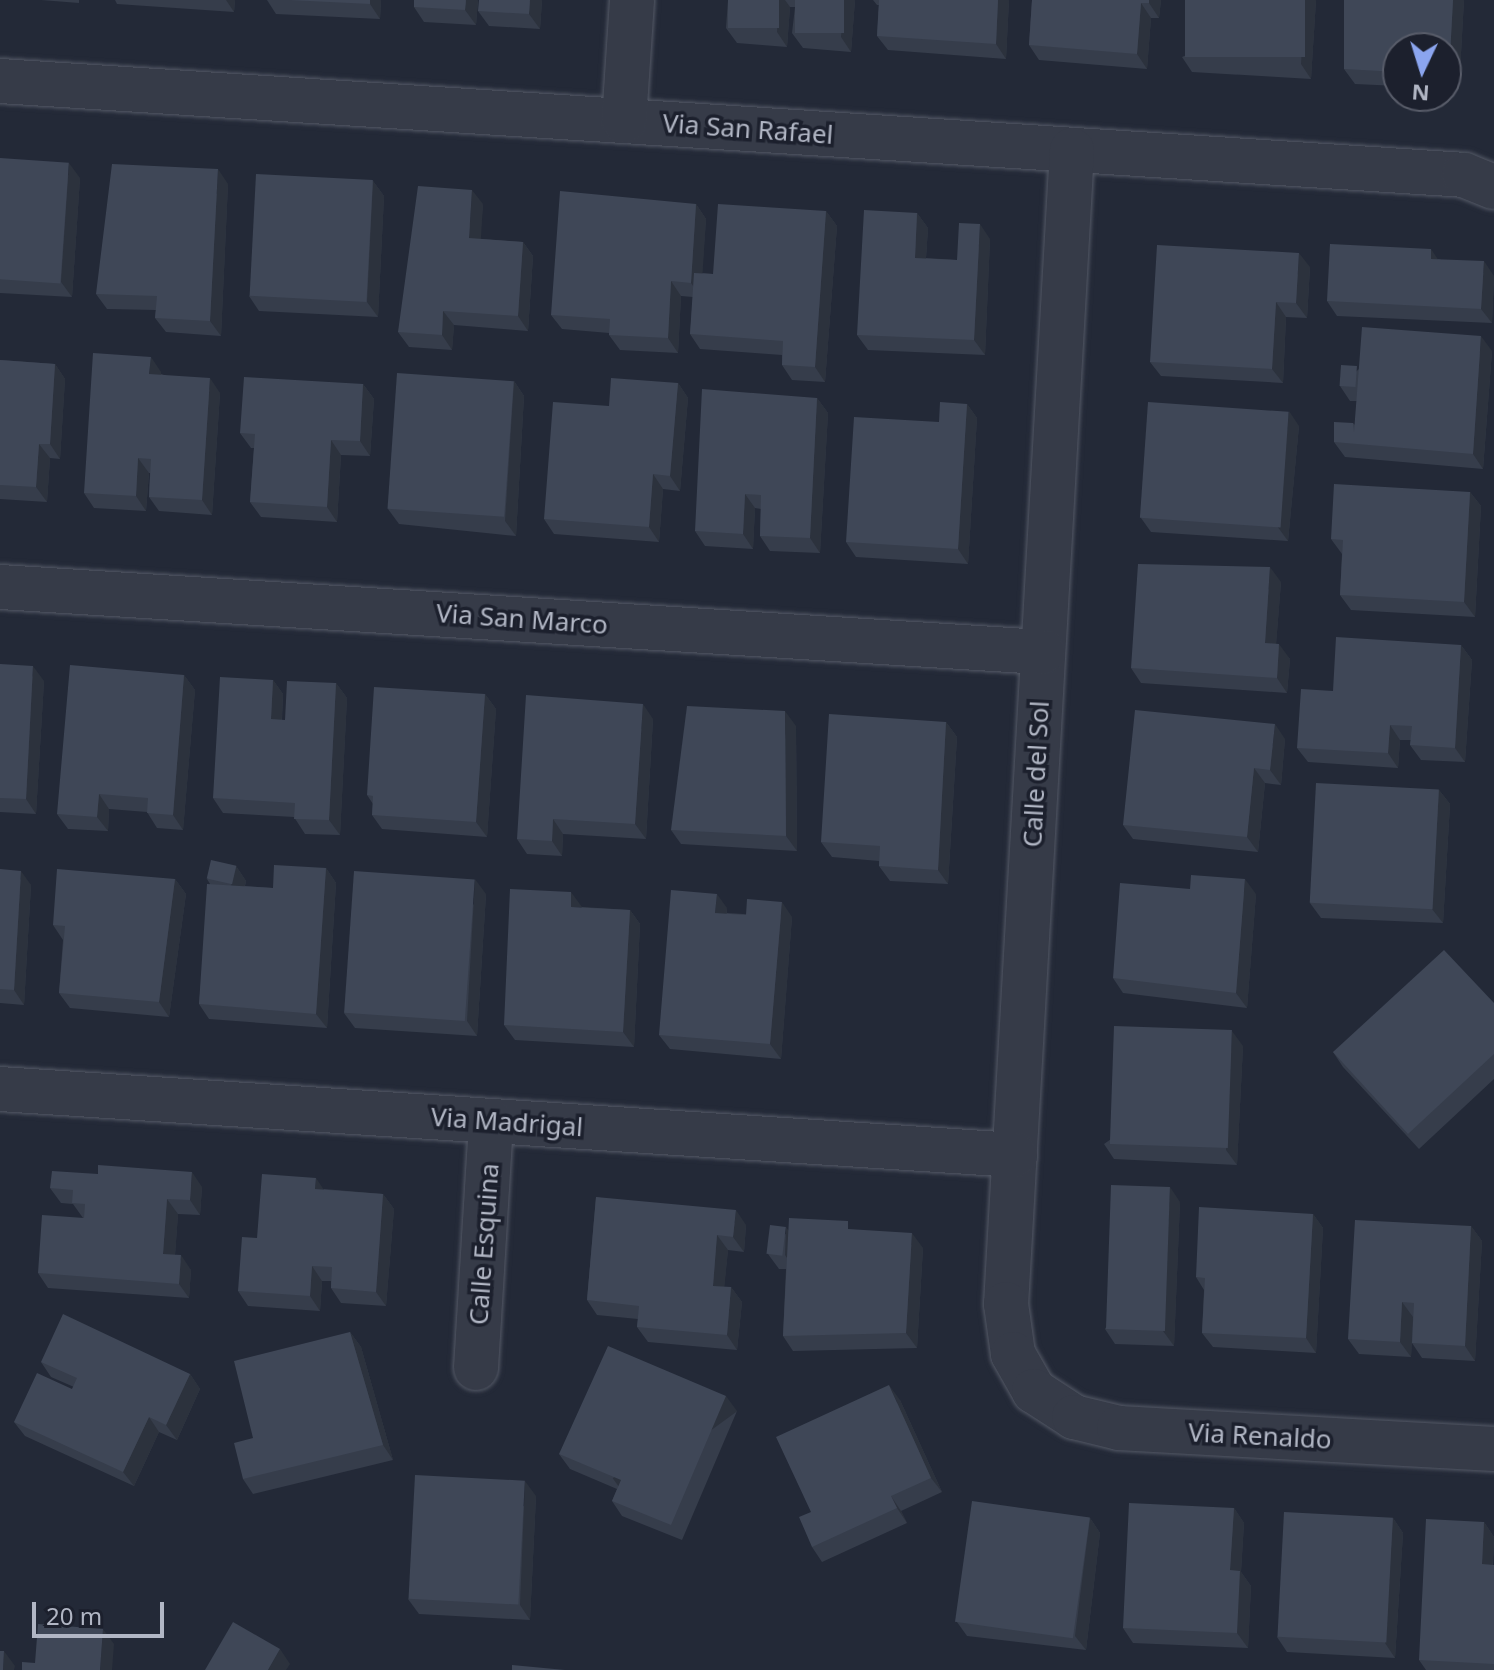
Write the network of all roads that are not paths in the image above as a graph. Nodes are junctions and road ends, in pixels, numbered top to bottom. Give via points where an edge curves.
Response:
1 (632, 0) edge
2 (0, 81) edge
3 (624, 121) junction
4 (1072, 150) junction
5 (1494, 187) edge
6 (0, 587) edge
7 (1043, 652) junction
8 (0, 1089) edge
9 (491, 1121) junction
10 (1015, 1155) junction
11 (476, 1368) dead end
12 (1034, 1391) joint
13 (1494, 1449) edge

1 - 3 street
2 - 3 street, Via San Rafael
3 - 4 street, Via San Rafael
4 - 5 street, Via San Rafael via 1464,175
4 - 7 street, Calle del Sol
6 - 7 street, Via San Marco
7 - 10 street, Calle del Sol
8 - 9 street, Via Madrigal
9 - 10 street, Via Madrigal
9 - 11 street, Calle Esquina
10 - 12 street, Calle del Sol via 1006,1304 1013,1354
12 - 13 street, Via Renaldo via 1074,1417 1119,1428

